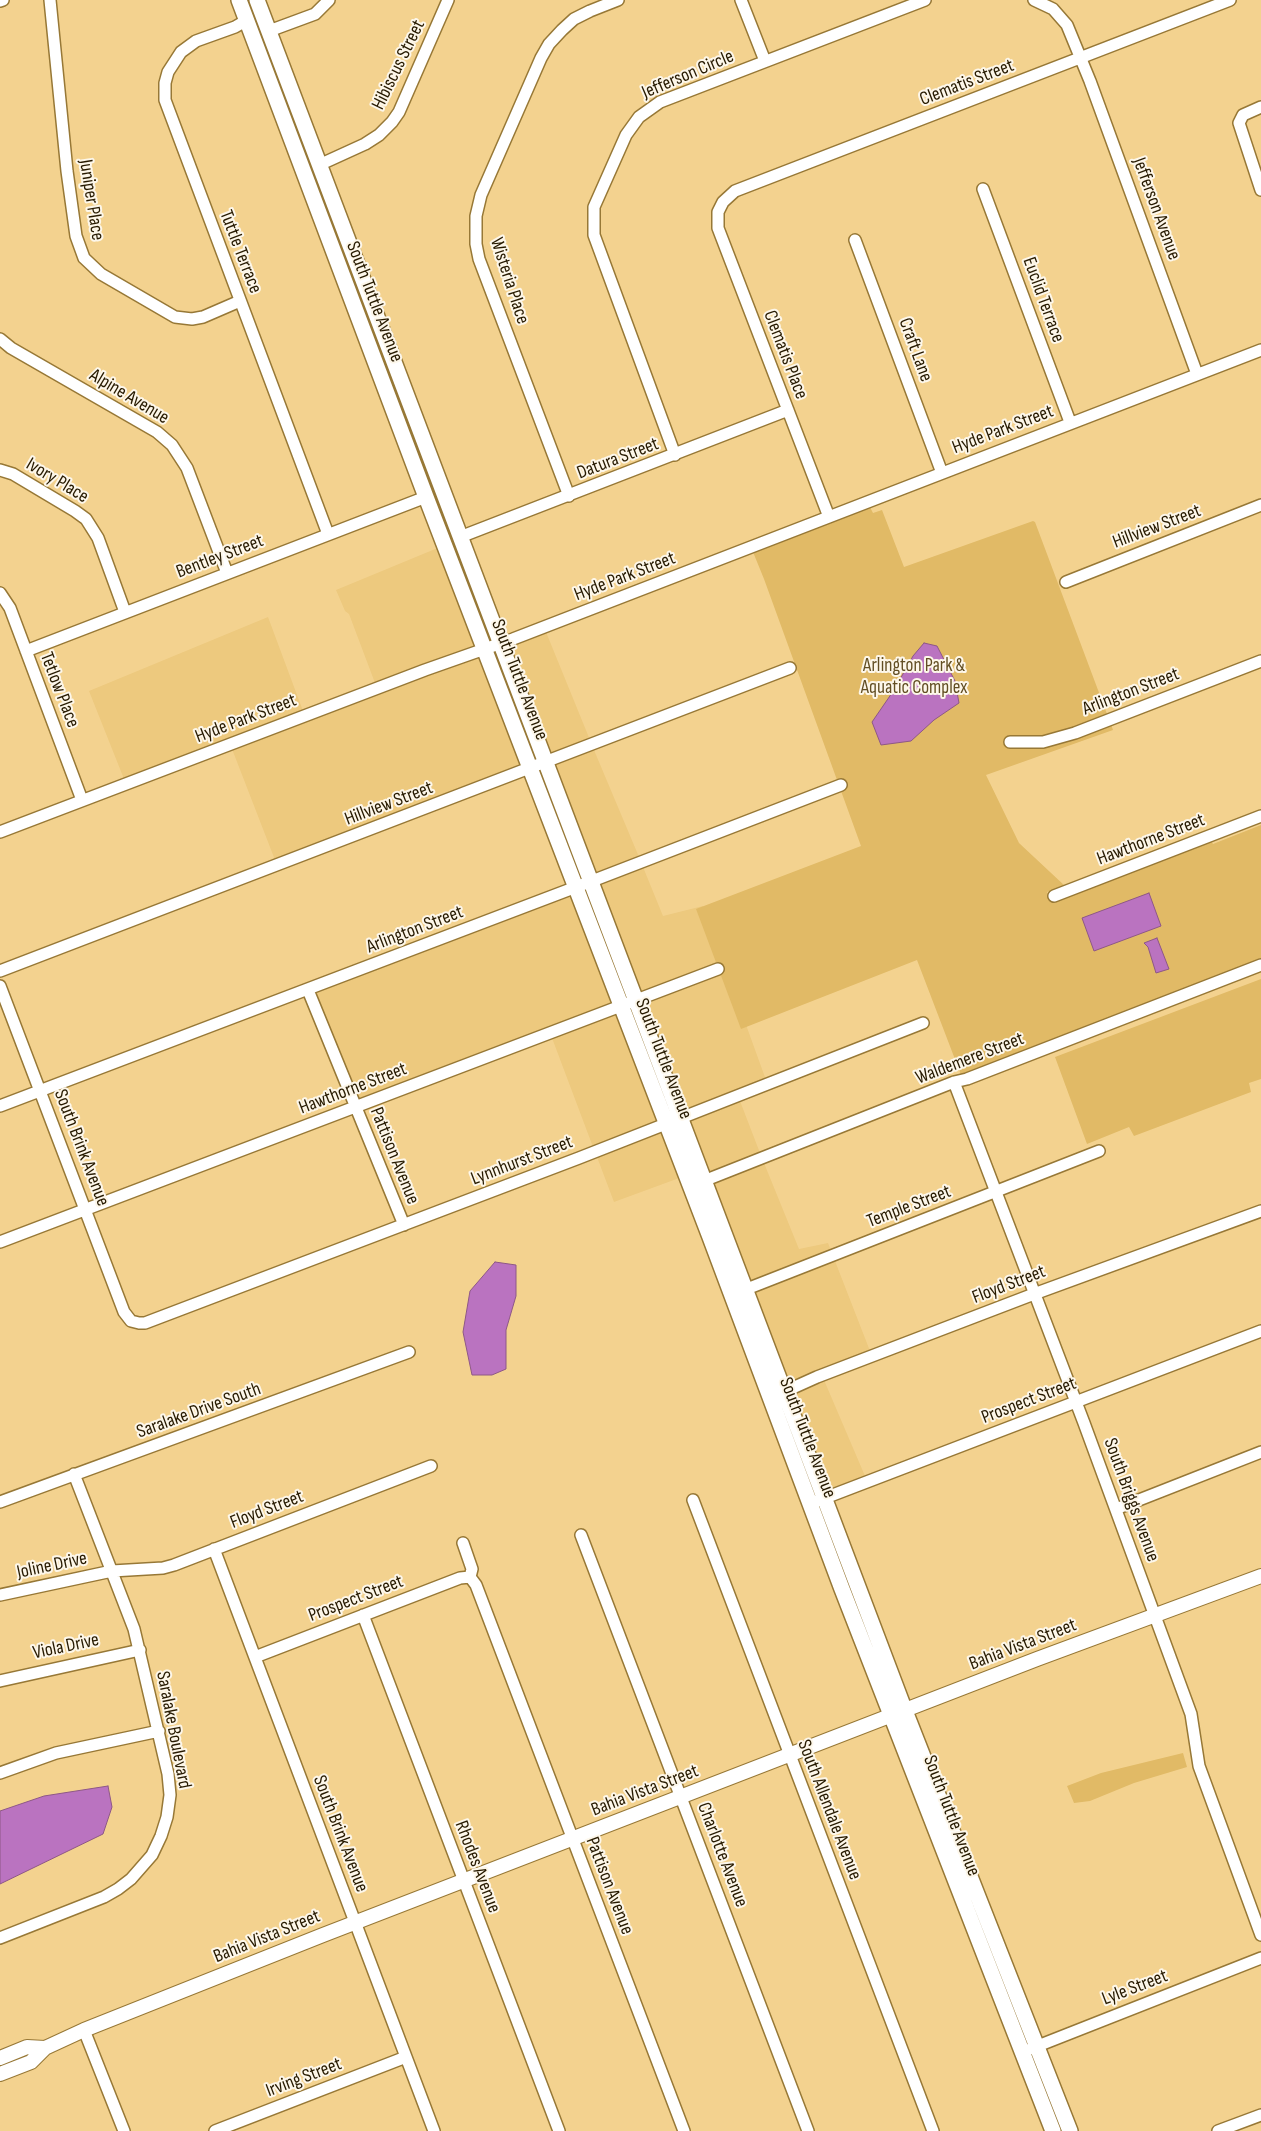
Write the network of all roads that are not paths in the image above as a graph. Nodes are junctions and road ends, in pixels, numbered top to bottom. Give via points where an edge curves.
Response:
1 (50, 0) edge
2 (239, 0) edge
3 (257, 0) edge
4 (329, 0) edge
5 (448, 0) edge
6 (618, 0) edge
7 (741, 0) edge
8 (925, 0) edge
9 (1034, 0) edge
10 (1230, 0) edge
11 (247, 20) junction
12 (269, 31) junction
13 (1081, 57) junction
14 (765, 62) junction
15 (1261, 107) edge
16 (319, 165) junction
17 (983, 189) dead end
18 (1261, 190) edge
19 (721, 205) joint
20 (855, 240) dead end
21 (240, 301) junction
22 (0, 338) edge
23 (1261, 351) edge
24 (1197, 374) junction
25 (788, 410) junction
26 (1070, 422) junction
27 (675, 455) junction
28 (0, 470) edge
29 (942, 473) junction
30 (569, 496) junction
31 (426, 497) junction
32 (1261, 505) edge
33 (829, 517) junction
34 (328, 534) junction
35 (460, 538) junction
36 (226, 572) junction
37 (1066, 582) dead end
38 (0, 593) edge
39 (124, 612) junction
40 (500, 644) junction
41 (485, 649) junction
42 (26, 651) junction
43 (1261, 661) edge
44 (790, 668) dead end
45 (1010, 742) dead end
46 (546, 762) junction
47 (532, 768) junction
48 (841, 785) dead end
49 (82, 800) junction
50 (1261, 816) edge
51 (0, 832) edge
52 (592, 881) junction
53 (577, 887) junction
54 (1054, 896) dead end
55 (1261, 964) edge
56 (718, 969) dead end
57 (0, 971) edge
58 (0, 986) edge
59 (308, 990) junction
60 (637, 1000) junction
61 (622, 1006) junction
62 (923, 1023) dead end
63 (954, 1082) junction
64 (40, 1091) junction
65 (0, 1106) edge
66 (356, 1107) junction
67 (681, 1119) junction
68 (666, 1125) junction
69 (1098, 1151) dead end
70 (705, 1180) junction
71 (691, 1186) junction
72 (995, 1193) junction
73 (86, 1209) junction
74 (1261, 1211) edge
75 (404, 1225) junction
76 (0, 1242) edge
77 (747, 1289) junction
78 (1034, 1294) junction
79 (732, 1295) junction
80 (131, 1321) joint
81 (1261, 1331) edge
82 (409, 1352) dead end
83 (778, 1394) junction
84 (1075, 1402) junction
85 (1261, 1452) edge
86 (430, 1466) dead end
87 (74, 1474) junction
88 (825, 1497) junction
89 (693, 1500) dead end
90 (0, 1502) edge
91 (810, 1503) junction
92 (1116, 1509) junction
93 (581, 1535) dead end
94 (463, 1543) dead end
95 (214, 1549) junction
96 (112, 1571) junction
97 (1261, 1576) edge
98 (470, 1577) junction
99 (0, 1595) edge
100 (363, 1615) junction
101 (1154, 1616) junction
102 (140, 1650) junction
103 (255, 1656) junction
104 (0, 1681) edge
105 (898, 1713) junction
106 (159, 1731) junction
107 (790, 1755) junction
108 (0, 1773) edge
109 (681, 1797) junction
110 (572, 1839) junction
111 (464, 1881) junction
112 (355, 1923) junction
113 (1261, 1935) edge
114 (0, 1938) edge
115 (1261, 1958) edge
116 (84, 2030) junction
117 (1037, 2046) junction
118 (45, 2048) junction
119 (1022, 2052) junction
120 (406, 2057) junction
121 (0, 2058) edge
122 (0, 2074) edge
123 (1261, 2115) edge
124 (124, 2131) edge
125 (215, 2131) edge
126 (434, 2131) edge
127 (559, 2131) edge
128 (684, 2131) edge
129 (808, 2131) edge
130 (933, 2131) edge
131 (1053, 2131) edge
132 (1070, 2131) edge
133 (1218, 2131) edge

1 - 21 street, Juniper Place via 67,171 76,236 84,258 100,274 175,317 192,319
2 - 11 main road, South Tuttle Avenue
3 - 12 main road, South Tuttle Avenue
4 - 12 street via 315,14
5 - 16 street, Hibiscus Street via 392,122 366,144
6 - 30 street, Wisteria Place via 574,20 549,44 481,195 476,216 479,259
7 - 14 street
8 - 14 street, Jefferson Circle
9 - 13 street via 1062,17
10 - 13 street, Clematis Street
11 - 21 street, Tuttle Terrace via 196,41 185,49 170,67 165,90 168,112
11 - 31 main road, South Tuttle Avenue
12 - 16 main road, South Tuttle Avenue
13 - 19 street, Clematis Street via 735,191
13 - 24 street, Jefferson Avenue
14 - 27 street, Jefferson Circle via 660,102 638,117 626,135 594,208 596,246
15 - 18 street via 1243,115 1239,123
16 - 35 main road, South Tuttle Avenue
17 - 26 street, Euclid Terrace
19 - 25 street, Clematis Place via 718,228
20 - 29 street, Craft Lane
21 - 34 street, Tuttle Terrace
22 - 36 street, Alpine Avenue via 11,348 156,432 172,445 187,468
23 - 24 street, Hyde Park Street
24 - 26 street, Hyde Park Street
25 - 27 street, Datura Street
25 - 33 street, Clematis Place
26 - 29 street, Hyde Park Street
27 - 30 street, Datura Street
28 - 39 street, Ivory Place via 13,474 86,519 98,538
29 - 33 street, Hyde Park Street
30 - 35 street, Datura Street
31 - 34 street, Bentley Street
31 - 41 main road, South Tuttle Avenue
32 - 37 street, Hillview Street
33 - 40 street, Hyde Park Street
34 - 36 street, Bentley Street
35 - 40 main road, South Tuttle Avenue
36 - 39 street, Bentley Street
38 - 42 street, Tetlow Place via 10,608
39 - 42 street, Bentley Street
40 - 41 street, Hyde Park Street
40 - 46 main road, South Tuttle Avenue
41 - 47 main road, South Tuttle Avenue
41 - 49 street, Hyde Park Street
42 - 49 street, Tetlow Place
43 - 45 street, Arlington Street via 1074,733 1043,742
44 - 46 street, Hillview Street
46 - 47 street, Hillview Street
46 - 52 main road, South Tuttle Avenue
47 - 53 main road, South Tuttle Avenue
47 - 57 street, Hillview Street
48 - 52 street, Arlington Street
49 - 51 street, Hyde Park Street
50 - 54 street, Hawthorne Street
52 - 53 street, Arlington Street
52 - 60 main road, South Tuttle Avenue
53 - 59 street, Arlington Street
53 - 61 main road, South Tuttle Avenue
55 - 63 street, Waldemere Street
56 - 60 street, Hawthorne Street
58 - 64 street, South Brink Avenue
59 - 64 street, Arlington Street
59 - 66 street, Pattison Avenue
60 - 61 street, Hawthorne Street
60 - 67 main road, South Tuttle Avenue
61 - 66 street, Hawthorne Street
61 - 68 main road, South Tuttle Avenue
62 - 67 street, Lynnhurst Street
63 - 70 street, Waldemere Street
63 - 72 street, South Briggs Avenue
64 - 65 street, Arlington Street
64 - 73 street, South Brink Avenue
66 - 73 street, Hawthorne Street
66 - 75 street, Pattison Avenue
67 - 68 street, Lynnhurst Street
67 - 70 main road, South Tuttle Avenue
68 - 71 main road, South Tuttle Avenue
68 - 75 street, Lynnhurst Street
69 - 72 street, Temple Street
70 - 71 street, Waldemere Street
70 - 77 main road, South Tuttle Avenue
71 - 79 main road, South Tuttle Avenue
72 - 77 street, Temple Street
72 - 78 street, South Briggs Avenue
73 - 76 street, Hawthorne Street
73 - 80 street, South Brink Avenue via 124,1312
74 - 78 street, Floyd Street
75 - 80 street, Lynnhurst Street via 145,1323
77 - 79 street, Temple Street
77 - 83 main road, South Tuttle Avenue
78 - 83 street, Floyd Street
78 - 84 street, South Briggs Avenue
79 - 83 main road, South Tuttle Avenue
81 - 84 street, Prospect Street
82 - 87 street, Saralake Drive South
83 - 88 main road, South Tuttle Avenue
83 - 91 main road, South Tuttle Avenue
84 - 88 street, Prospect Street
84 - 92 street, South Briggs Avenue
85 - 92 street
86 - 95 street, Floyd Street
87 - 90 street, Saralake Drive South
87 - 96 street, Saralake Boulevard
88 - 91 street, Prospect Street
88 - 105 main road, South Tuttle Avenue
89 - 107 street, South Allendale Avenue
91 - 105 main road, South Tuttle Avenue
92 - 101 street, South Briggs Avenue
93 - 109 street, Charlotte Avenue
94 - 98 street, Pattison Avenue via 472,1569
95 - 96 street, Floyd Street via 163,1568
95 - 103 street, South Brink Avenue
96 - 99 street, Joline Drive
96 - 102 street, Saralake Boulevard
97 - 101 street, Bahia Vista Street
98 - 100 street, Prospect Street
98 - 110 street, Pattison Avenue via 476,1585
100 - 103 street, Prospect Street
100 - 111 street, Rhodes Avenue
101 - 105 street, Bahia Vista Street
101 - 113 street, South Briggs Avenue via 1191,1714 1199,1766
102 - 104 street, Viola Drive
102 - 106 street, Saralake Boulevard
103 - 112 street, South Brink Avenue
105 - 107 street, Bahia Vista Street
105 - 117 main road, South Tuttle Avenue
105 - 119 main road, South Tuttle Avenue
106 - 108 street via 56,1753
106 - 114 street, Saralake Boulevard via 170,1795 161,1836 146,1863 132,1879 104,1897
107 - 109 street, Bahia Vista Street
107 - 130 street, South Allendale Avenue
109 - 110 street, Bahia Vista Street
109 - 129 street, Charlotte Avenue
110 - 111 street, Bahia Vista Street
110 - 128 street, Pattison Avenue
111 - 112 street, Bahia Vista Street
111 - 127 street, Rhodes Avenue
112 - 116 street, Bahia Vista Street
112 - 120 street, South Brink Avenue
115 - 117 street, Lyle Street
116 - 118 street, Bahia Vista Street
116 - 124 street
117 - 119 street, Lyle Street
117 - 132 main road, South Tuttle Avenue
118 - 121 street, Bahia Vista Street via 27,2047
118 - 122 street, Bahia Vista Street via 31,2062
119 - 131 main road, South Tuttle Avenue
120 - 125 street, Irving Street
120 - 126 street, South Brink Avenue
123 - 133 street

